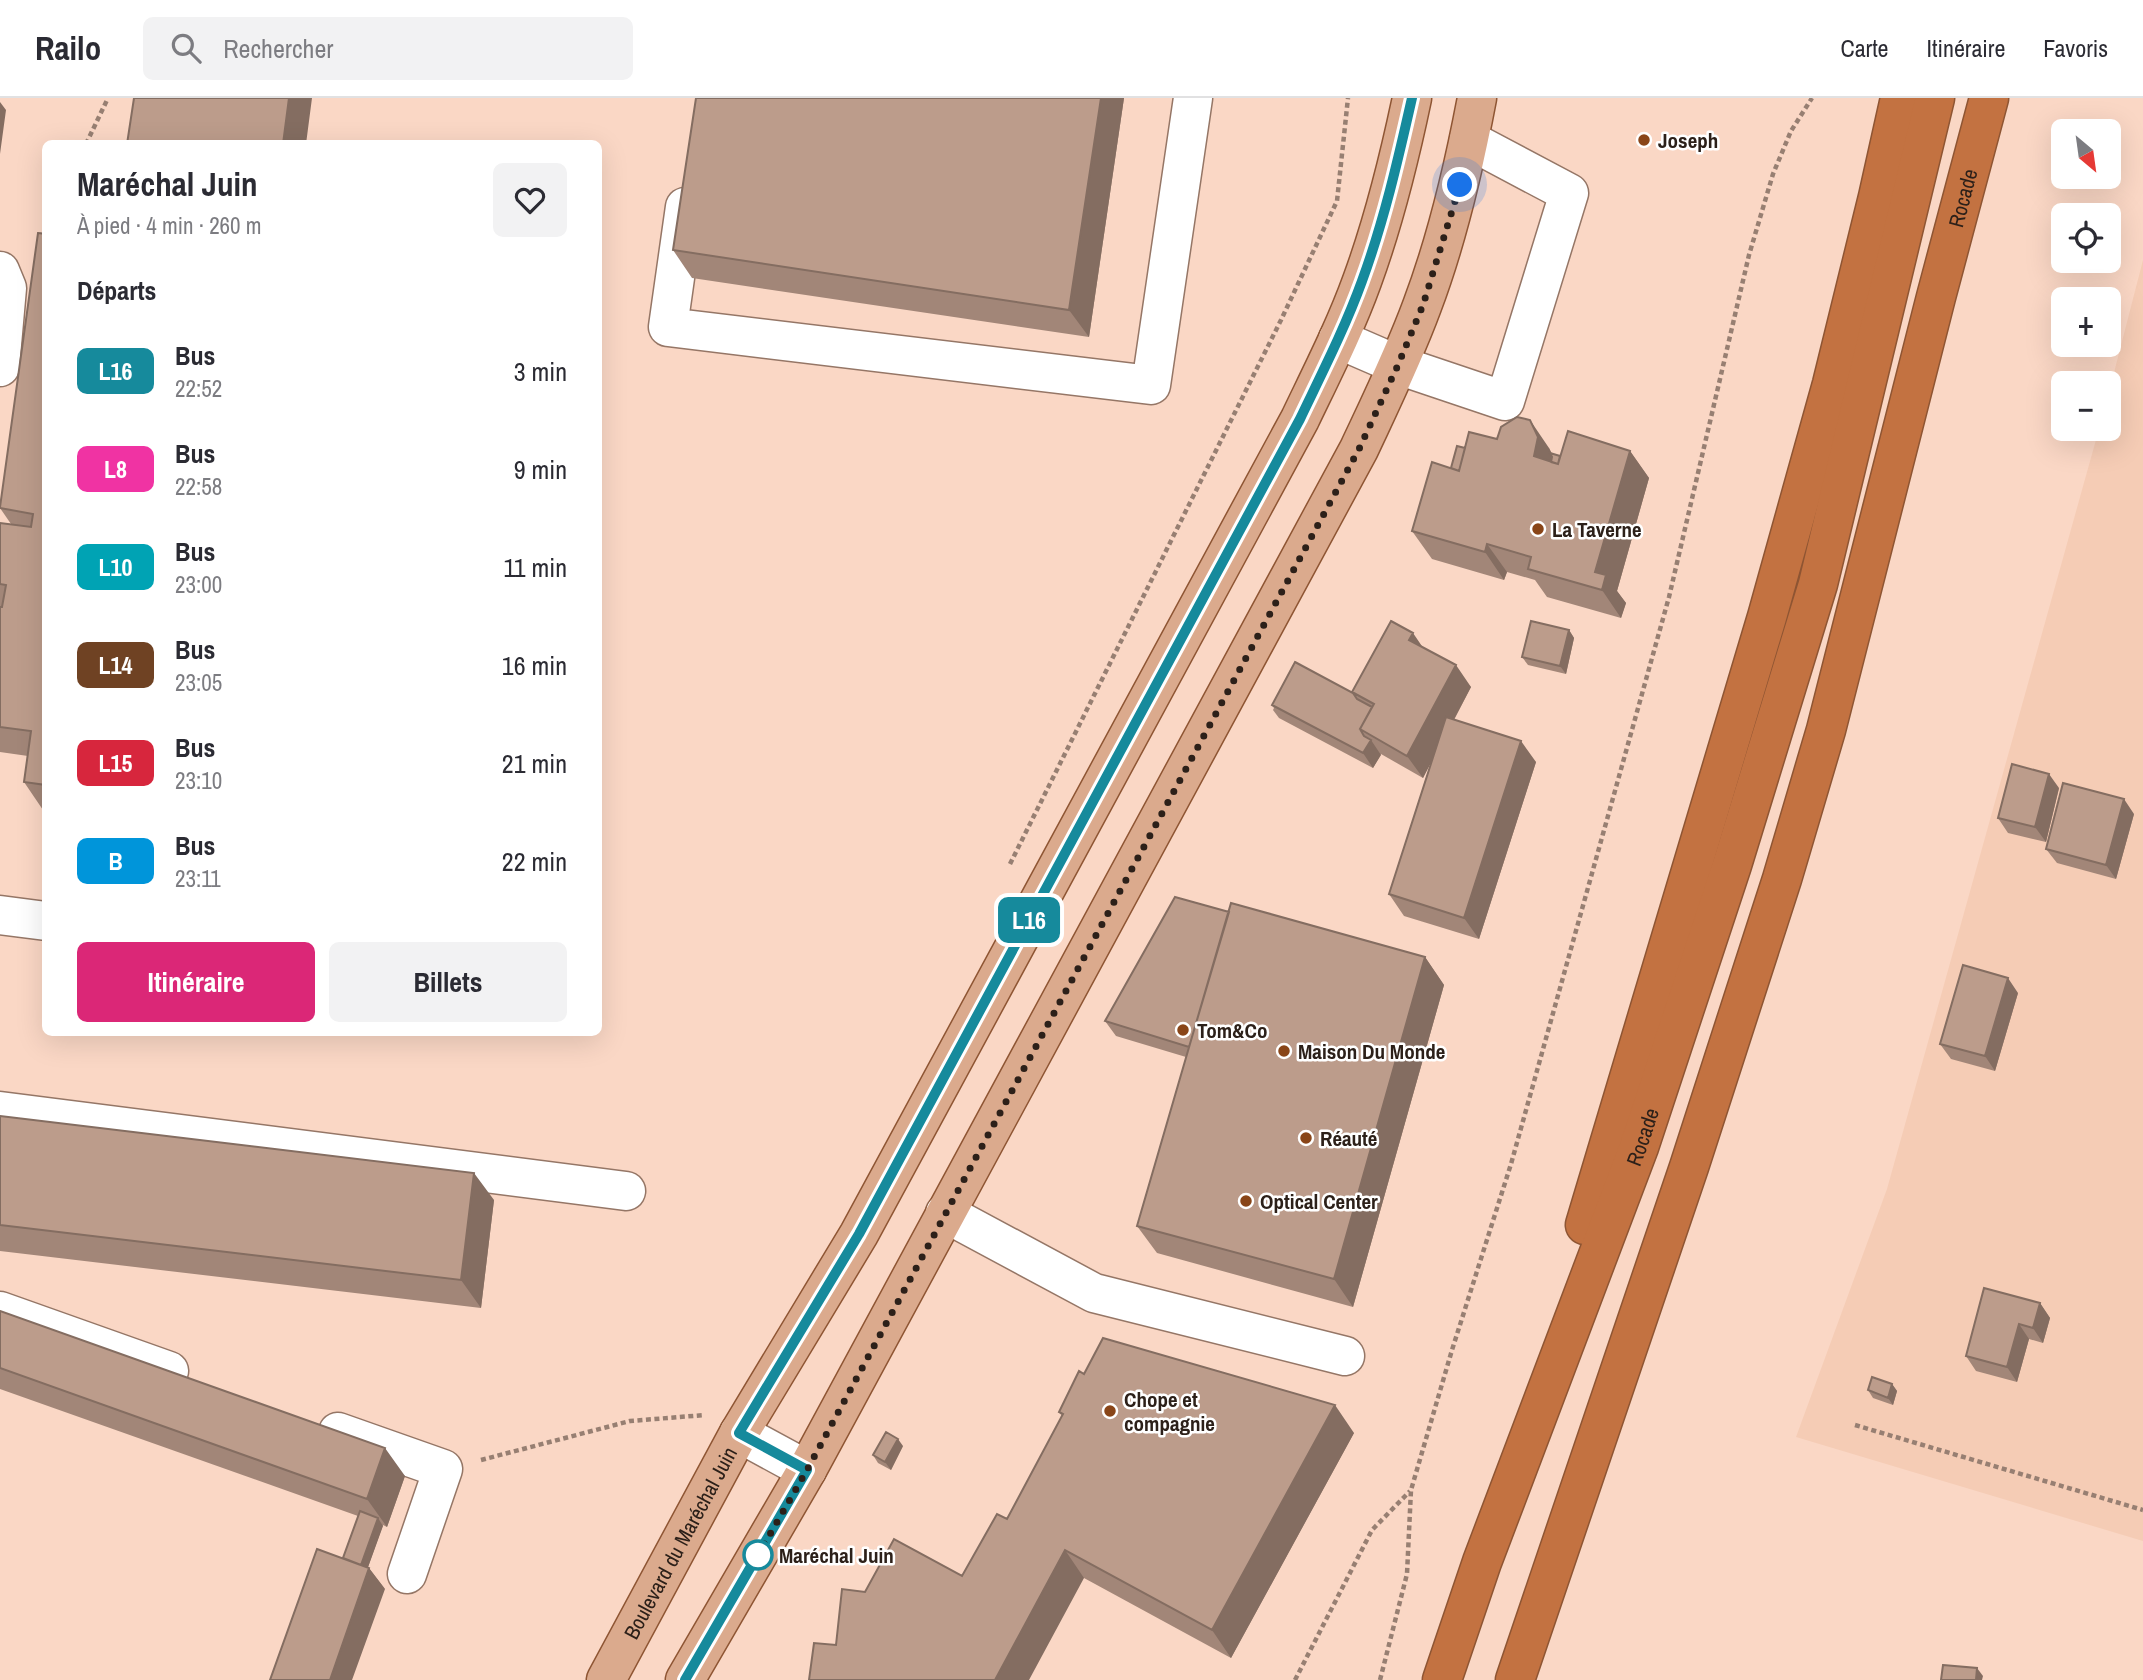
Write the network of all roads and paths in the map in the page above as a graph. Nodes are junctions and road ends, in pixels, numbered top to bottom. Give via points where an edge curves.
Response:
1 (108, 98) edge
2 (1193, 98) edge
3 (1348, 98) edge
4 (1412, 98) edge
5 (1477, 98) edge
6 (1812, 98) edge
7 (1900, 98) edge
8 (1935, 98) edge
9 (1989, 98) edge
10 (88, 140) edge
11 (1469, 140) junction
12 (690, 179) edge
13 (0, 271) edge
14 (1338, 339) junction
15 (1398, 365) junction
16 (0, 367) edge
17 (1010, 864) dead end
18 (0, 915) edge
19 (42, 920) edge
20 (0, 1111) edge
21 (626, 1191) dead end
22 (945, 1213) junction
23 (0, 1311) edge
24 (1345, 1356) dead end
25 (195, 1381) edge
26 (300, 1418) edge
27 (727, 1424) junction
28 (1855, 1425) dead end
29 (443, 1469) junction
30 (807, 1470) junction
31 (1411, 1490) junction
32 (2143, 1510) edge
33 (1482, 1562) junction
34 (407, 1574) dead end
35 (606, 1680) edge
36 (685, 1680) edge
37 (1296, 1680) edge
38 (1380, 1680) edge
39 (1441, 1680) edge
40 (1515, 1680) edge

1 - 10 path
2 - 12 lane via 1152,385 668,327
3 - 17 path via 1337,201
4 - 14 main road, Boulevard du Maréchal Juin via 1381,225
5 - 11 main road
6 - 31 path via 1791,131 1773,174 1749,255 1669,597 1511,1164
7 - 33 highway via 1832,384 1767,617
8 - 33 highway, Rocade via 1818,584 1732,865 1639,1147
9 - 40 highway, Rocade via 1826,730 1782,879
11 - 15 main road via 1423,305
11 - 15 lane via 1569,193 1505,401
13 - 16 lane via 7,288
14 - 15 lane
14 - 27 main road, Boulevard du Maréchal Juin via 1300,419 859,1234
15 - 22 main road via 1359,449
18 - 19 lane
20 - 21 lane
22 - 24 lane via 1094,1293
22 - 30 main road
23 - 25 lane
26 - 29 lane
27 - 29 path via 630,1421
27 - 30 lane
27 - 35 main road, Boulevard du Maréchal Juin
28 - 32 path
29 - 34 lane
30 - 36 main road
31 - 37 path via 1372,1530
31 - 38 path via 1407,1574
33 - 39 highway, Rocade

